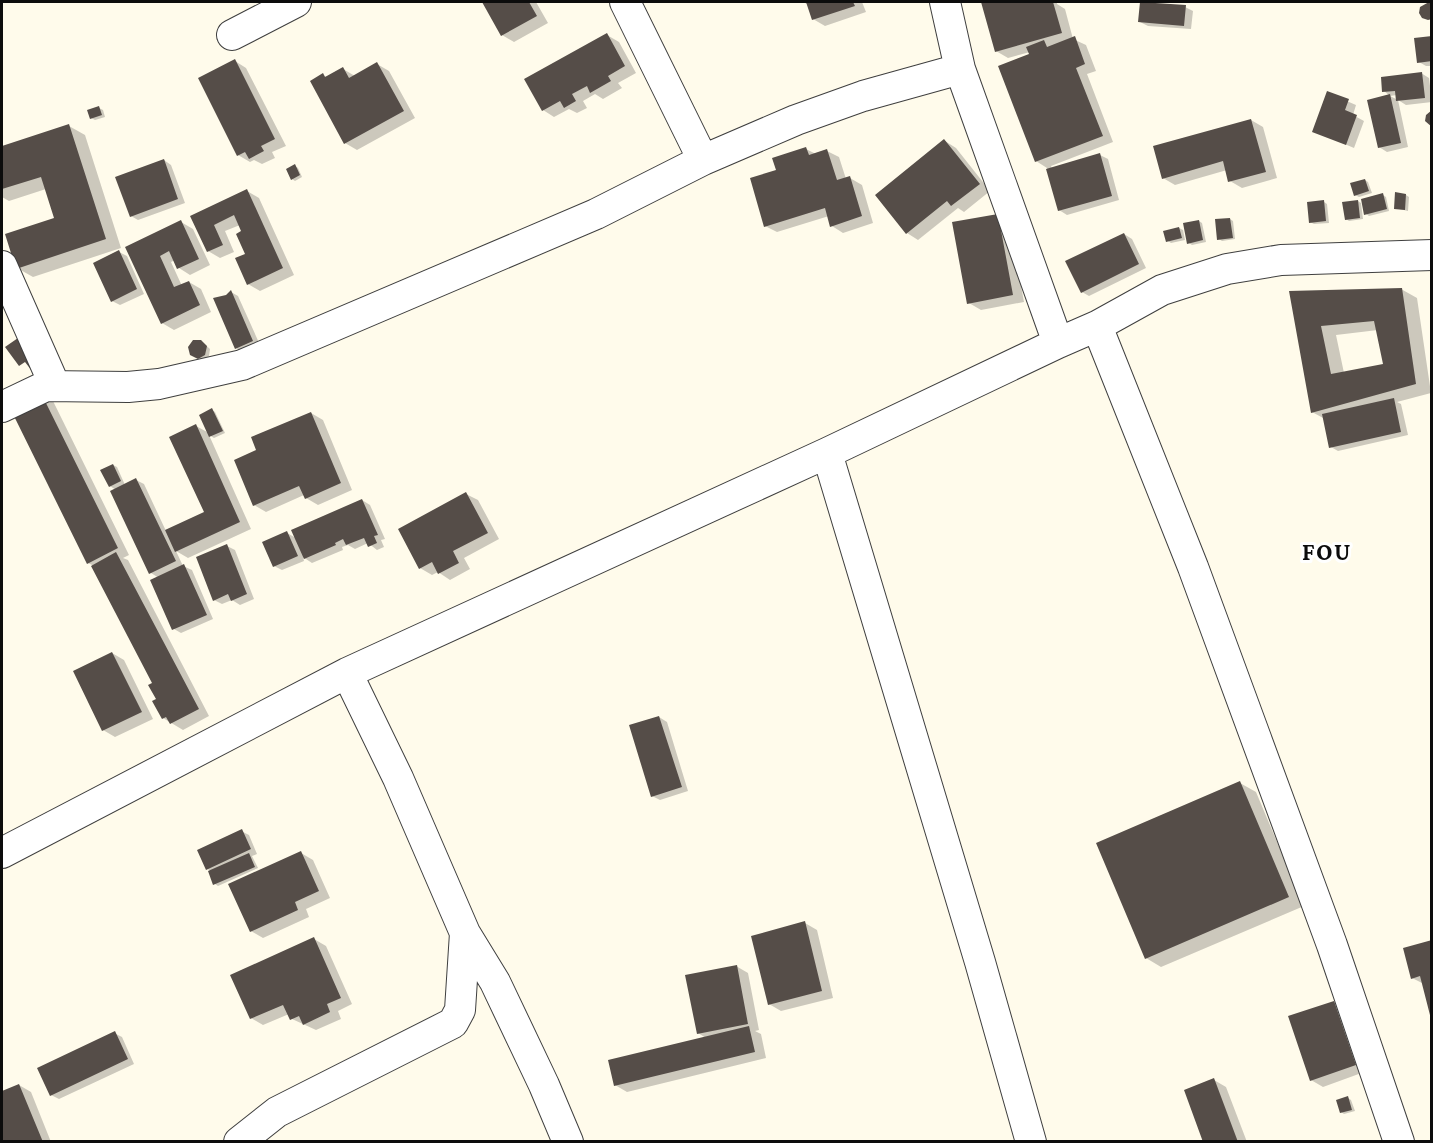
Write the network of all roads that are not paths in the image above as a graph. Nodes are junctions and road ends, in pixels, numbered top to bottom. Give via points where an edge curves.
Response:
1 (296, 2) edge
2 (625, 2) edge
3 (945, 2) edge
4 (232, 35) dead end
5 (960, 69) junction
6 (703, 160) junction
7 (1431, 255) edge
8 (2, 266) edge
9 (1097, 326) junction
10 (1058, 343) junction
11 (55, 386) junction
12 (2, 407) edge
13 (827, 453) junction
14 (347, 673) junction
15 (2, 853) edge
16 (465, 933) junction
17 (239, 1142) edge
18 (568, 1142) edge
19 (1031, 1142) edge
20 (1399, 1142) edge

1 - 4 street
2 - 6 street
3 - 5 street
5 - 6 street via 863,96
5 - 10 street
6 - 11 street via 596,214 242,365 159,384
7 - 9 street via 1281,260 1227,269 1162,290
8 - 11 street
9 - 10 street
9 - 20 street via 1193,567 1332,945
10 - 13 street
11 - 12 street via 46,386
13 - 14 street
13 - 19 street
14 - 15 street
14 - 16 street via 402,785
16 - 17 street via 460,1010 453,1023 277,1113
16 - 18 street via 495,982

